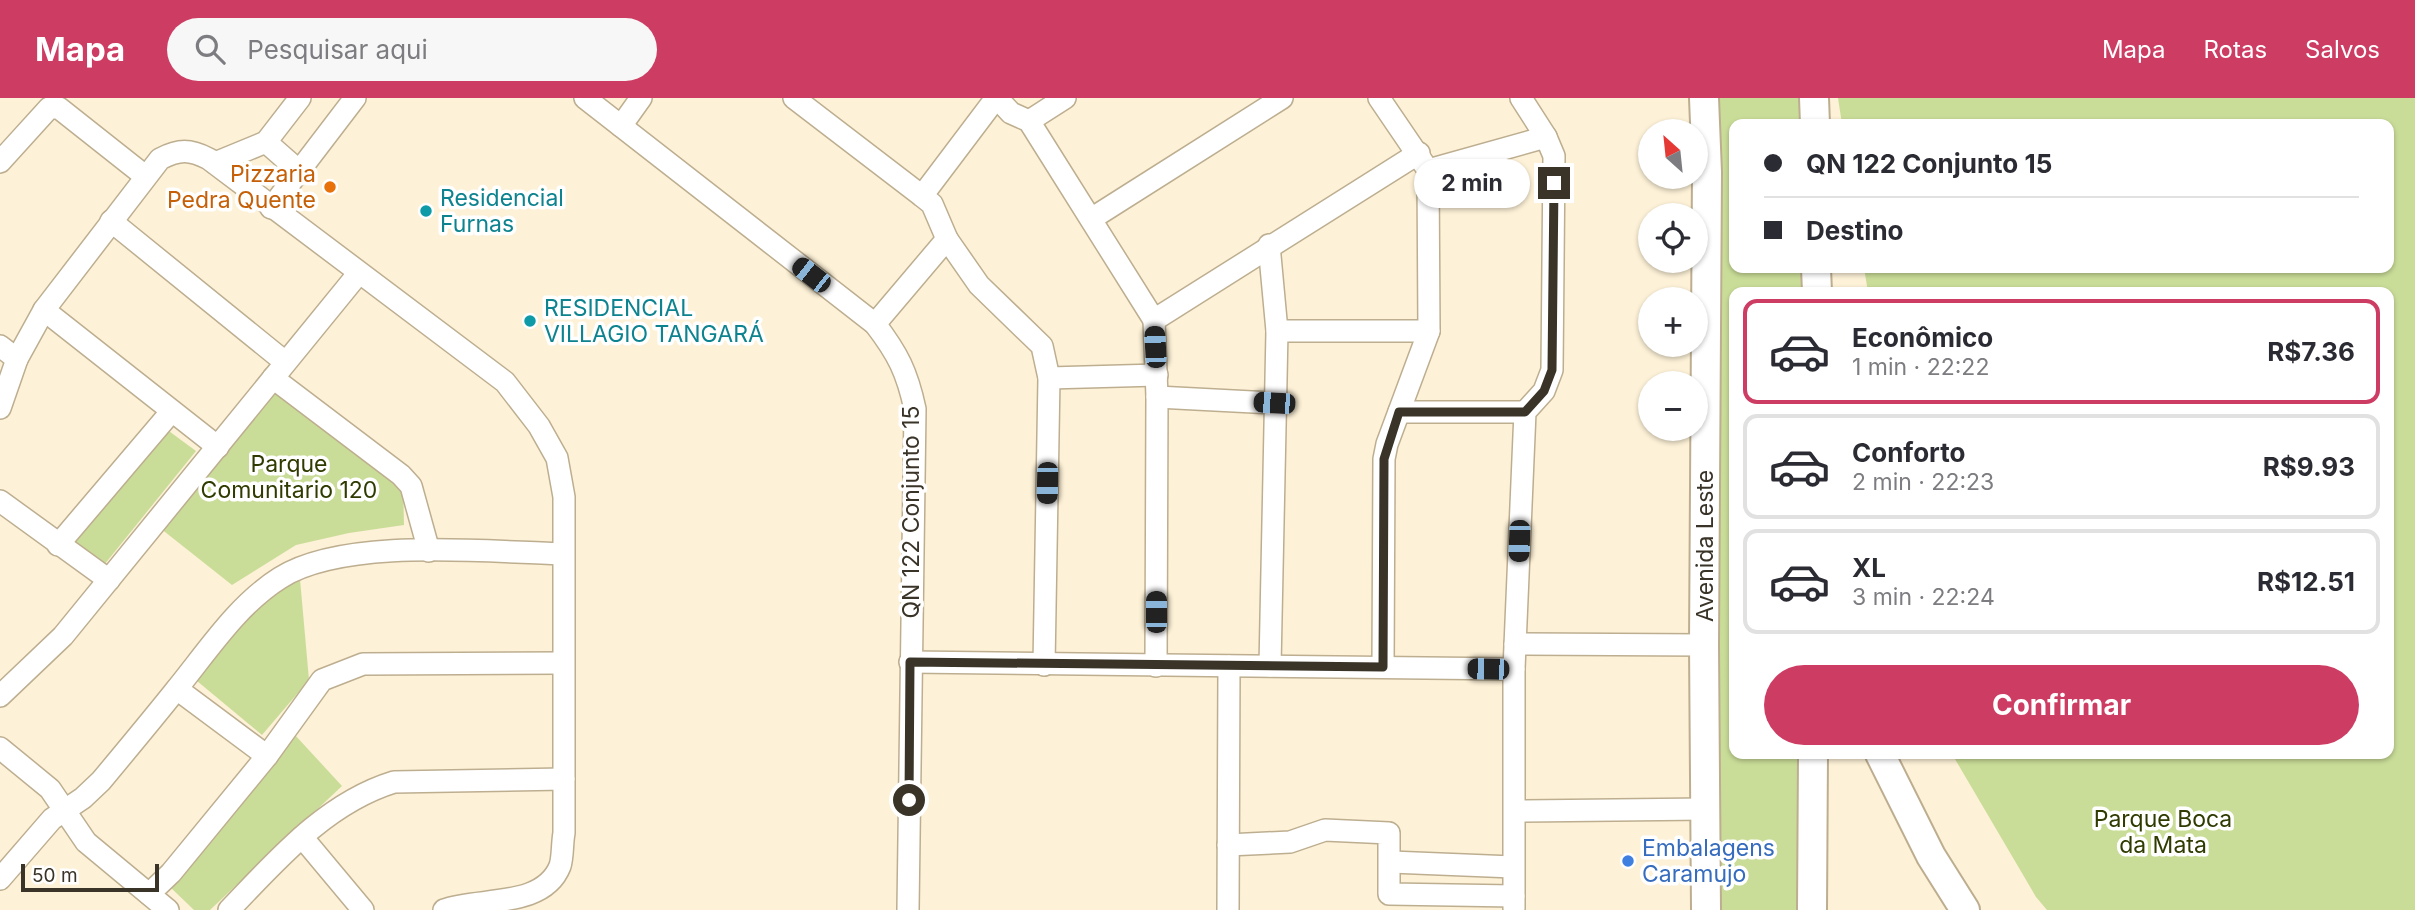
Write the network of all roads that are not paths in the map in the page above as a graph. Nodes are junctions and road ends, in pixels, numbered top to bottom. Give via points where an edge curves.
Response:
1 (300, 98) edge
2 (355, 98) edge
3 (585, 98) edge
4 (641, 98) edge
5 (794, 98) edge
6 (1065, 98) edge
7 (1282, 98) edge
8 (1379, 98) edge
9 (1521, 98) edge
10 (1704, 98) edge
11 (1814, 98) edge
12 (997, 99) edge
13 (1815, 119) edge
14 (1029, 121) junction
15 (621, 126) junction
16 (1546, 137) junction
17 (265, 142) junction
18 (0, 162) edge
19 (1424, 162) junction
20 (215, 163) junction
21 (299, 170) junction
22 (145, 176) junction
23 (922, 196) junction
24 (271, 208) junction
25 (1091, 219) junction
26 (111, 221) junction
27 (947, 239) junction
28 (1269, 245) junction
29 (358, 274) junction
30 (44, 310) junction
31 (1154, 320) junction
32 (874, 324) junction
33 (1277, 331) junction
34 (1429, 331) junction
35 (0, 346) edge
36 (17, 359) junction
37 (279, 370) junction
38 (1157, 375) junction
39 (1049, 379) junction
40 (1157, 397) junction
41 (1274, 403) junction
42 (0, 408) edge
43 (171, 412) junction
44 (1399, 412) junction
45 (1525, 412) junction
46 (218, 447) junction
47 (0, 500) edge
48 (58, 545) junction
49 (429, 551) junction
50 (563, 554) junction
51 (108, 580) junction
52 (1514, 644) junction
53 (1704, 645) junction
54 (910, 662) junction
55 (562, 663) junction
56 (1044, 665) junction
57 (1156, 666) junction
58 (1229, 666) junction
59 (1270, 666) junction
60 (1383, 667) junction
61 (1514, 669) junction
62 (3, 686) edge
63 (177, 689) junction
64 (0, 748) edge
65 (267, 756) junction
66 (1813, 759) edge
67 (1882, 759) edge
68 (564, 779) junction
69 (1706, 808) junction
70 (65, 809) junction
71 (1516, 811) junction
72 (302, 837) junction
73 (1228, 845) junction
74 (1391, 862) junction
75 (1513, 867) junction
76 (0, 879) edge
77 (149, 894) junction
78 (1514, 903) edge
79 (168, 910) edge
80 (229, 910) edge
81 (363, 910) edge
82 (444, 910) edge
83 (908, 910) edge
84 (1228, 910) edge
85 (1706, 910) edge
86 (1812, 910) edge
87 (1965, 910) edge

1 - 17 street
2 - 21 street
3 - 15 street, QN 122 Conjunto 15
4 - 15 street
5 - 23 street
6 - 14 street
7 - 25 street
8 - 19 street
9 - 16 street
10 - 53 main road, Avenida Leste
11 - 13 main road
12 - 14 street via 1011,113
12 - 23 street
14 - 25 street
15 - 32 street, QN 122 Conjunto 15
16 - 19 street
16 - 45 street via 1554,156 1552,370 1544,391
17 - 20 street
17 - 21 street
18 - 22 street via 38,117 49,108 59,108
19 - 28 street
19 - 34 street
20 - 22 street via 194,151 175,151
20 - 24 street
21 - 24 street
22 - 26 street
23 - 27 street via 932,204
24 - 29 street
25 - 31 street
26 - 30 street
26 - 37 street
27 - 32 street
27 - 39 street via 988,295 1042,346
28 - 31 street
28 - 33 street
29 - 37 street
29 - 50 street via 505,382 539,426 557,458 564,498
30 - 36 street
30 - 43 street
31 - 38 street
32 - 54 street, QN 122 Conjunto 15 via 908,374 915,409
33 - 34 street
33 - 41 street
34 - 44 street
35 - 36 street
36 - 42 street
37 - 46 street
37 - 49 street via 411,486
38 - 39 street
38 - 40 street
39 - 56 street
40 - 41 street
40 - 57 street
41 - 59 street
43 - 46 street
43 - 48 street
44 - 45 street
44 - 60 street via 1384,459
45 - 52 street
46 - 51 street
47 - 48 street
48 - 51 street
49 - 50 street
49 - 63 street via 344,556 282,576 243,609
50 - 55 street
51 - 62 street via 63,636
52 - 53 street
52 - 61 street
53 - 69 main road, Avenida Leste
54 - 56 street
54 - 83 street, QN 122 Conjunto 15
55 - 65 street via 349,668 322,680
55 - 68 street
56 - 57 street
57 - 58 street
58 - 59 street
58 - 73 street
59 - 60 street
60 - 61 street
61 - 71 street
63 - 65 street
63 - 70 street via 101,781
64 - 70 street via 30,769
65 - 77 street
66 - 86 main road
67 - 87 main road via 1930,856
68 - 72 street via 394,782 347,800
68 - 82 street via 560,866 552,876 521,896
69 - 71 street
69 - 85 main road, Avenida Leste
70 - 76 street via 37,834
70 - 77 street via 86,842
71 - 75 street
72 - 80 street
72 - 81 street
73 - 74 street via 1290,842 1325,830 1389,832
73 - 84 street
74 - 75 street
74 - 78 street via 1389,894
75 - 78 street
77 - 79 street

